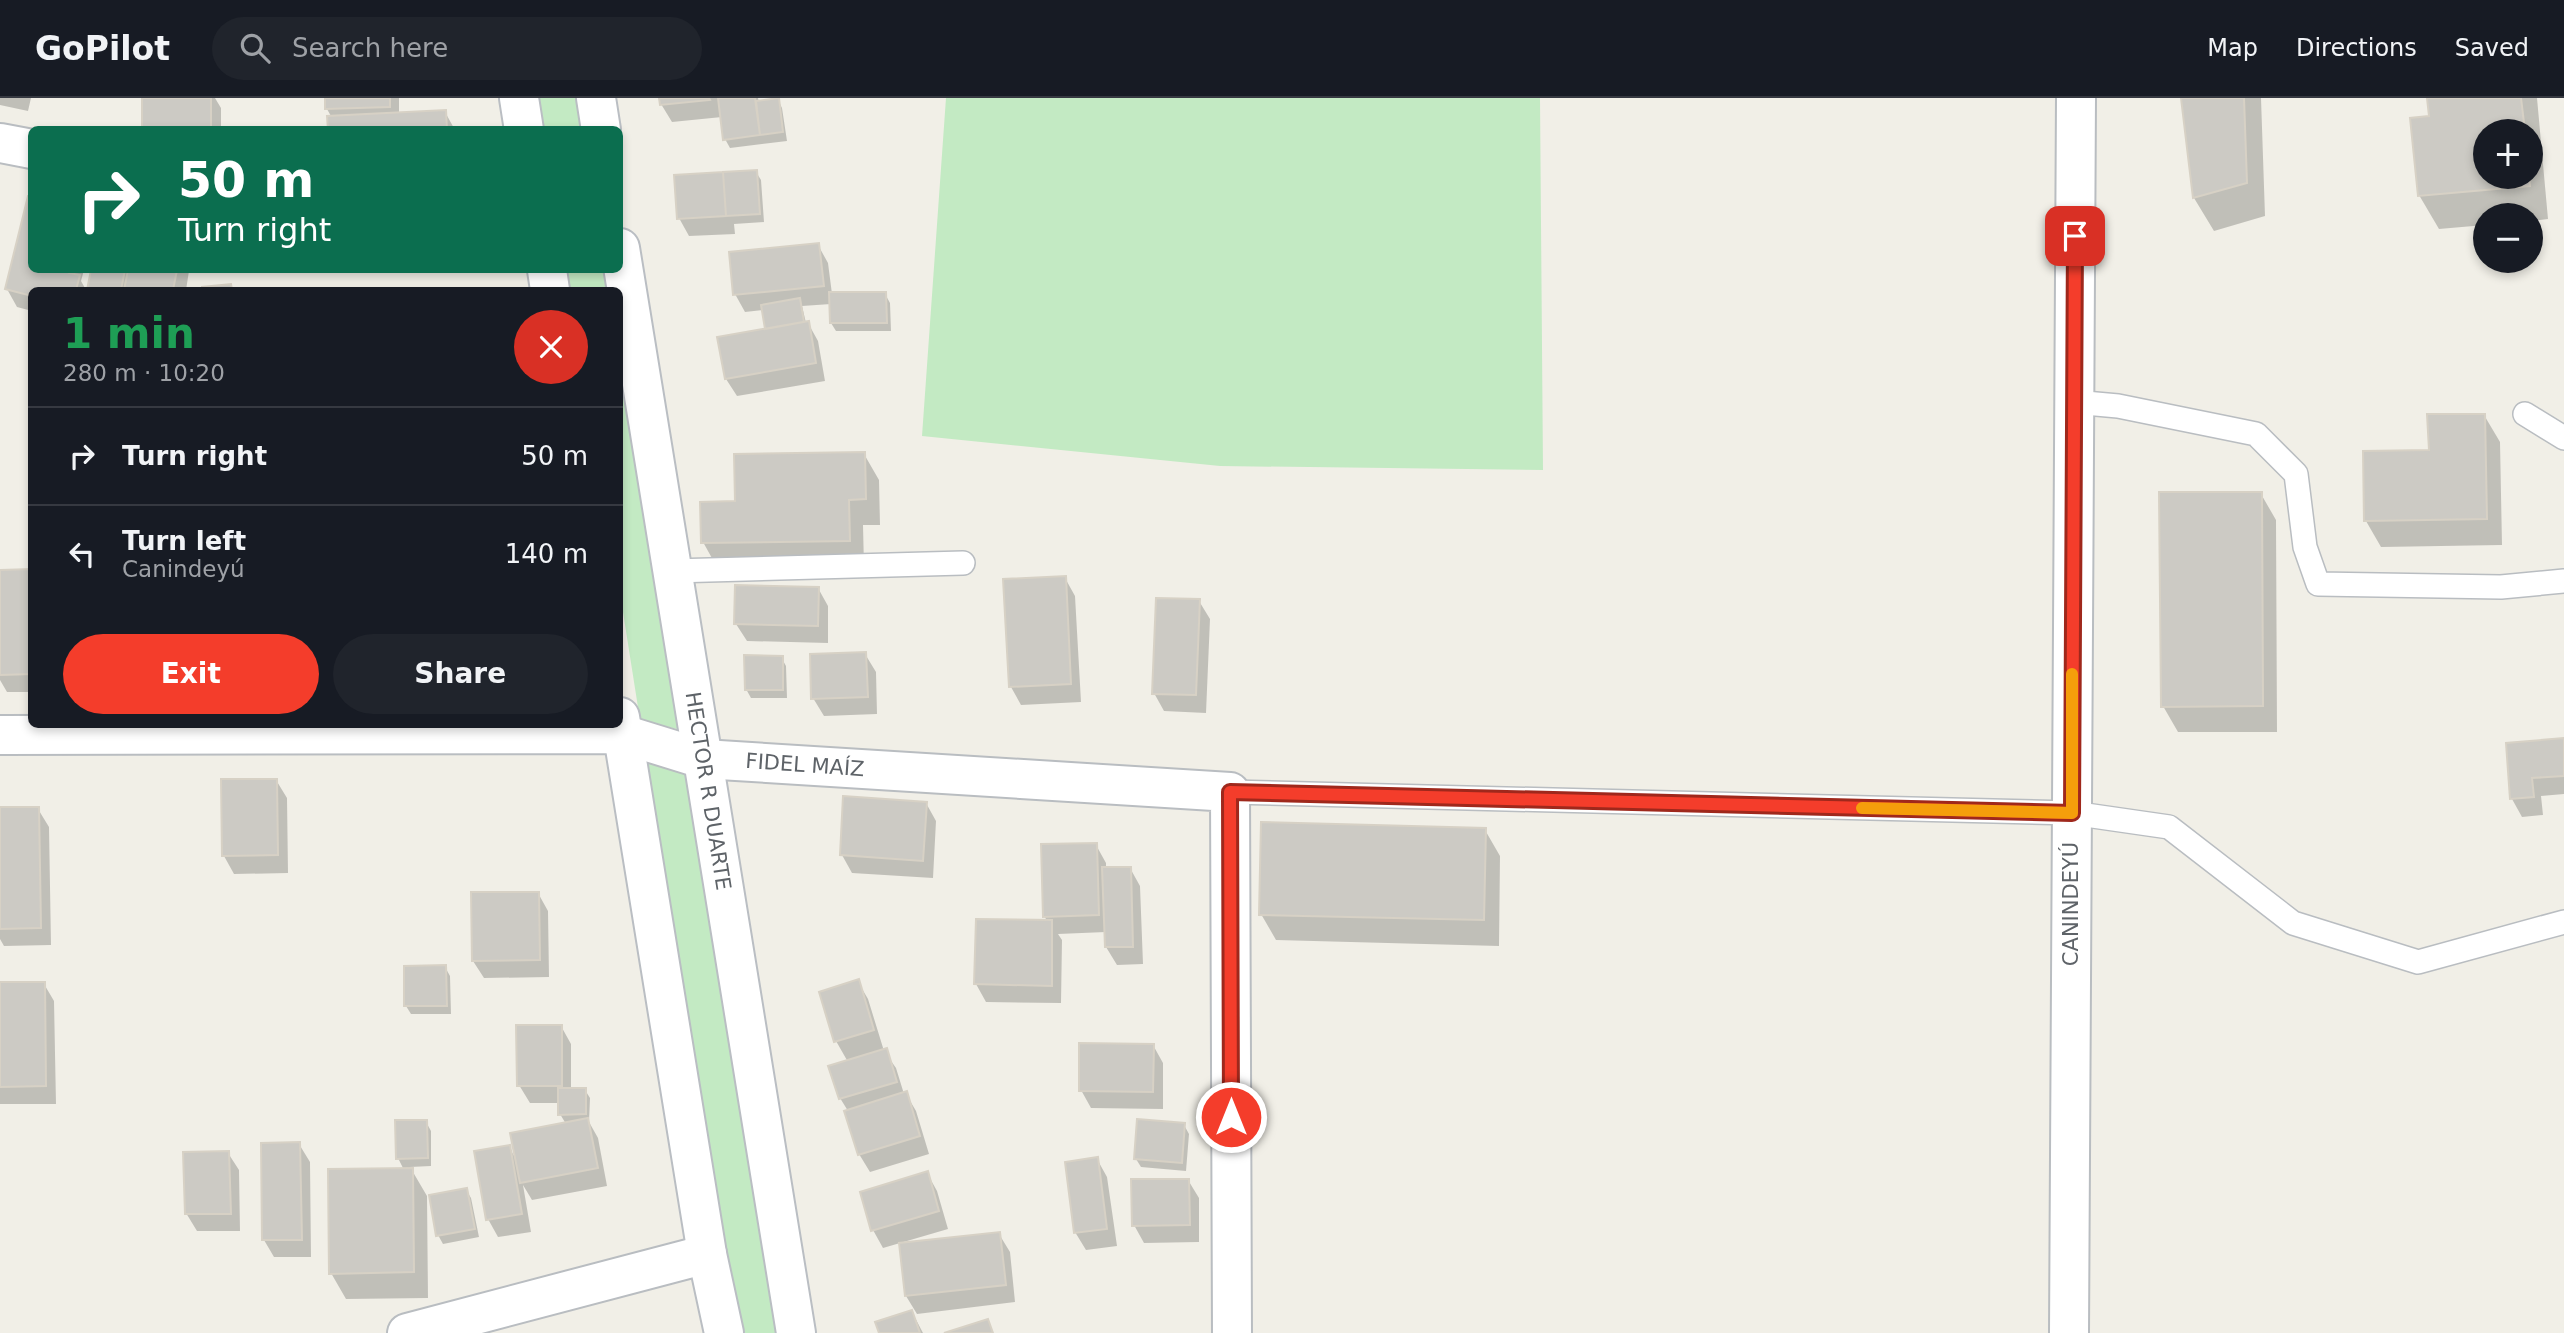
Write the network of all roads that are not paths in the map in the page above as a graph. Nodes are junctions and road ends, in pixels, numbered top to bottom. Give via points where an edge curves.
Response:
1 (519, 98) edge
2 (596, 98) edge
3 (2076, 98) edge
4 (523, 126) edge
5 (600, 126) edge
6 (0, 143) edge
7 (28, 148) edge
8 (623, 268) edge
9 (2074, 402) junction
10 (2525, 414) dead end
11 (2564, 438) edge
12 (963, 563) dead end
13 (672, 571) junction
14 (2564, 581) edge
15 (623, 727) edge
16 (497, 728) edge
17 (621, 728) edge
18 (2, 736) edge
19 (703, 759) junction
20 (1230, 792) junction
21 (2072, 813) junction
22 (2564, 922) edge
23 (708, 1254) junction
24 (407, 1333) edge
25 (724, 1333) edge
26 (796, 1333) edge
27 (1232, 1333) edge
28 (2069, 1333) edge

1 - 4 street
2 - 5 street
3 - 9 street, CANINDEYÚ
6 - 7 street
8 - 13 street, HECTOR R DUARTE
9 - 14 lane via 2118,406 2256,434 2296,474 2305,547 2318,584 2501,587
9 - 21 street, CANINDEYÚ
10 - 11 lane
12 - 13 lane
13 - 19 street, HECTOR R DUARTE
15 - 19 street, FIDEL MAÍZ
16 - 18 street, FIDEL MAÍZ
17 - 23 street
19 - 20 street, FIDEL MAÍZ
19 - 26 street, HECTOR R DUARTE
20 - 21 lane
20 - 27 street
21 - 22 lane via 2169,827 2293,923 2418,962
21 - 28 street, CANINDEYÚ
23 - 24 street
23 - 25 street

